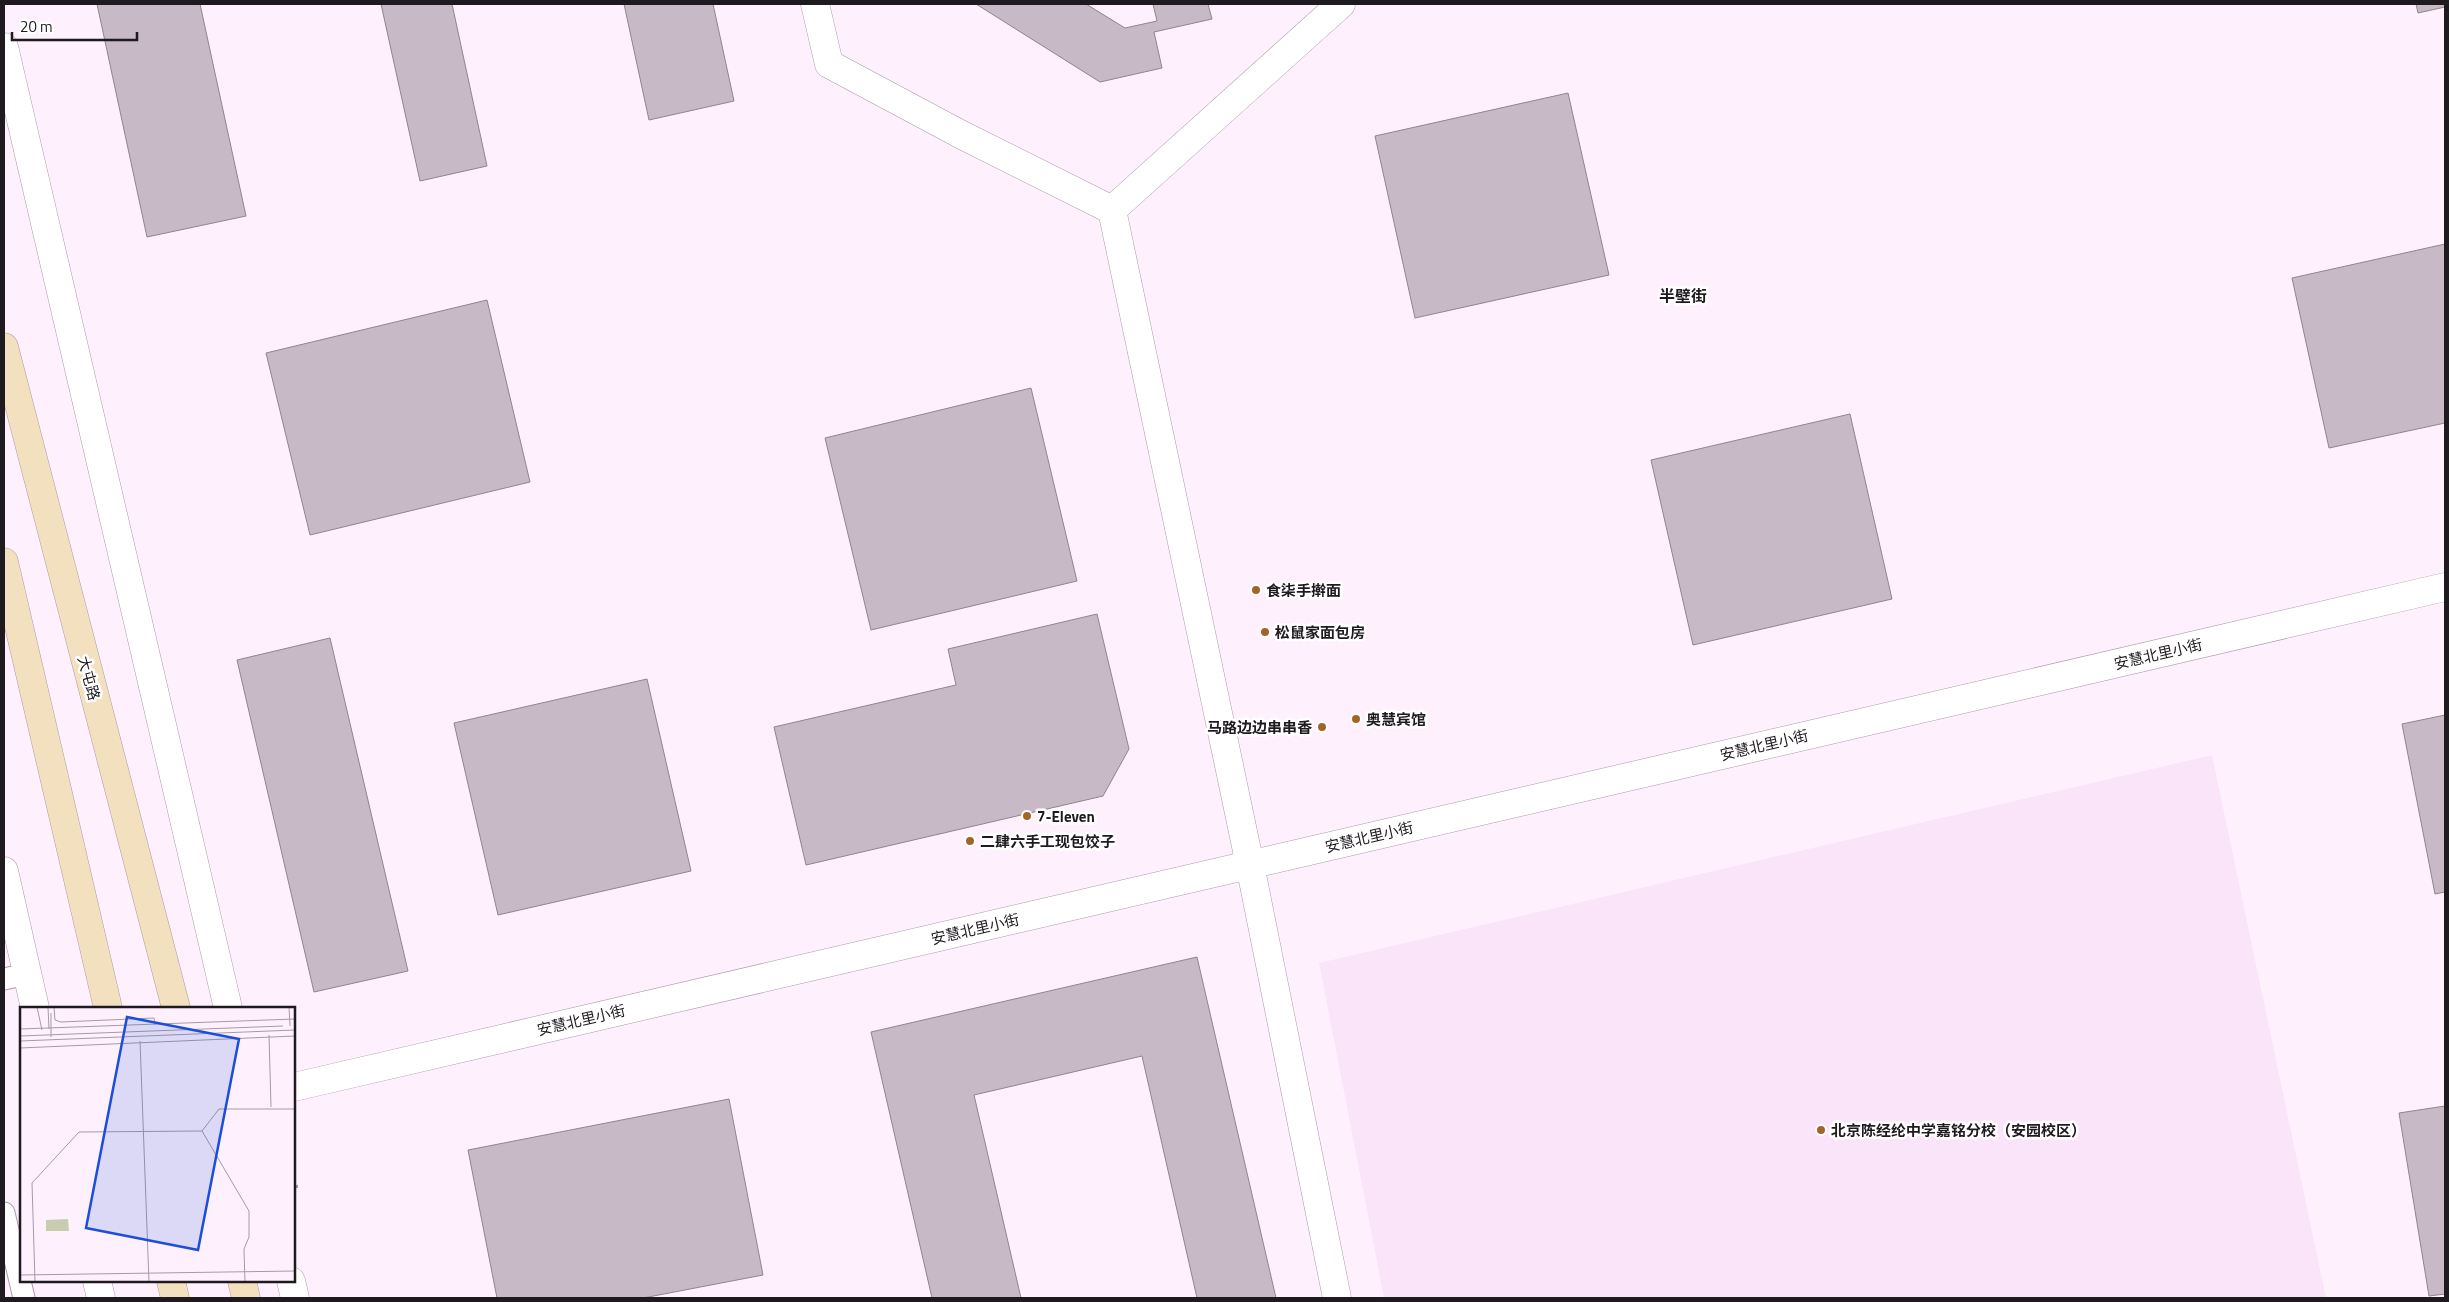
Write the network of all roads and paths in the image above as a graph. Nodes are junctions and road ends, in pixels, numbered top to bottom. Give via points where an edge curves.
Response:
1 (815, 4) edge
2 (1341, 4) edge
3 (4, 47) edge
4 (1112, 210) junction
5 (4, 347) edge
6 (4, 562) edge
7 (2445, 587) edge
8 (1250, 865) junction
9 (4, 871) edge
10 (16, 977) edge
11 (34, 1007) edge
12 (108, 1007) edge
13 (176, 1007) edge
14 (228, 1007) edge
15 (295, 1087) edge
16 (300, 1186) dead end
17 (295, 1187) edge
18 (4, 1213) edge
19 (20, 1281) edge
20 (20, 1282) edge
21 (97, 1282) edge
22 (171, 1282) edge
23 (242, 1282) edge
24 (291, 1282) edge
25 (24, 1298) edge
26 (101, 1298) edge
27 (175, 1298) edge
28 (246, 1298) edge
29 (295, 1298) edge
30 (1337, 1298) edge

1 - 4 street via 829,64
2 - 4 street
3 - 14 street
4 - 8 street
5 - 13 main road, 大屯路
6 - 12 main road
7 - 8 street, 安慧北里小街
8 - 15 street, 安慧北里小街
8 - 30 street
9 - 10 street
10 - 11 street
16 - 17 path
18 - 19 lane
20 - 25 lane
21 - 26 street
22 - 27 main road
23 - 28 main road
24 - 29 street

